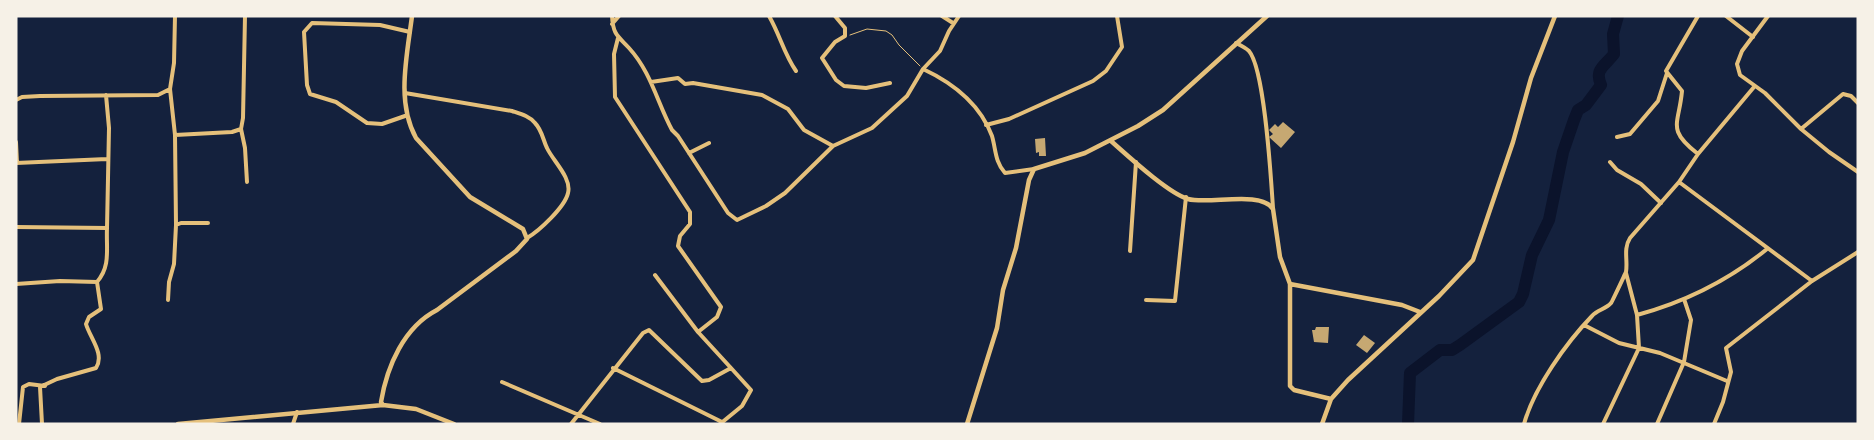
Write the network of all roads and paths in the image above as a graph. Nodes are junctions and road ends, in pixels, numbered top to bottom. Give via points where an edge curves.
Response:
1 (175, 16) edge
2 (245, 16) edge
3 (412, 16) edge
4 (612, 16) edge
5 (620, 16) edge
6 (769, 16) edge
7 (834, 16) edge
8 (942, 16) edge
9 (959, 16) edge
10 (1117, 16) edge
11 (1267, 16) edge
12 (1555, 16) edge
13 (1698, 16) edge
14 (1726, 16) edge
15 (1768, 16) edge
16 (953, 23) junction
17 (612, 24) junction
18 (410, 32) junction
19 (845, 36) junction
20 (1752, 36) junction
21 (618, 38) junction
22 (1236, 43) junction
23 (923, 69) junction
24 (796, 71) dead end
25 (1667, 73) junction
26 (652, 82) junction
27 (890, 83) dead end
28 (1754, 87) junction
29 (170, 89) junction
30 (405, 92) junction
31 (106, 95) junction
32 (16, 100) edge
33 (1858, 102) edge
34 (405, 116) junction
35 (986, 125) junction
36 (241, 129) junction
37 (1801, 129) junction
38 (175, 135) junction
39 (1618, 137) dead end
40 (1111, 141) junction
41 (16, 142) edge
42 (709, 143) dead end
43 (832, 146) junction
44 (689, 153) junction
45 (1698, 154) junction
46 (107, 159) junction
47 (1136, 162) junction
48 (1610, 162) dead end
49 (17, 163) edge
50 (1034, 169) junction
51 (1858, 172) edge
52 (247, 182) dead end
53 (1679, 182) junction
54 (1186, 197) junction
55 (1661, 204) junction
56 (1273, 209) junction
57 (208, 223) dead end
58 (176, 225) junction
59 (16, 227) edge
60 (108, 228) junction
61 (527, 238) junction
62 (1767, 249) junction
63 (1130, 252) dead end
64 (1858, 252) edge
65 (1626, 273) junction
66 (655, 275) dead end
67 (1812, 281) junction
68 (97, 282) junction
69 (16, 284) edge
70 (1290, 284) junction
71 (1684, 299) junction
72 (168, 300) dead end
73 (1146, 300) dead end
74 (1420, 312) junction
75 (1637, 315) junction
76 (1584, 325) junction
77 (698, 332) junction
78 (1639, 348) junction
79 (1684, 362) junction
80 (613, 368) junction
81 (731, 368) junction
82 (1727, 381) junction
83 (502, 382) dead end
84 (45, 386) junction
85 (1331, 399) junction
86 (383, 405) junction
87 (298, 412) junction
88 (578, 412) junction
89 (721, 423) edge
90 (19, 424) edge
91 (42, 424) edge
92 (178, 424) edge
93 (293, 424) edge
94 (454, 424) edge
95 (571, 424) edge
96 (600, 424) edge
97 (967, 424) edge
98 (1322, 424) edge
99 (1524, 424) edge
100 (1603, 424) edge
101 (1657, 424) edge
102 (1714, 424) edge

1 - 29 street
2 - 36 street via 244,118
3 - 18 street
4 - 17 street
5 - 17 street
6 - 24 street
7 - 19 street via 845,28
8 - 16 street
9 - 16 street
10 - 35 street via 1122,48 1106,71 1067,93 1001,122
11 - 22 street
12 - 74 street via 1531,78 1478,250 1460,276
13 - 25 street
14 - 20 street
15 - 20 street
16 - 23 street via 940,51
17 - 21 street
18 - 30 street
18 - 34 street via 380,25 312,23 304,32 310,94 336,102 367,123 382,124
19 - 23 path via 867,29 886,31
19 - 27 street via 835,42 822,58 836,80 855,89
20 - 28 street via 1737,64 1740,75
21 - 26 street via 630,49
21 - 77 street via 614,54 615,97 690,212 690,224 680,236 678,246 721,307 717,318
22 - 40 street via 1163,110
22 - 56 street via 1249,51 1257,73 1265,114
23 - 35 street via 961,92 976,107
23 - 43 street via 907,96 872,128
25 - 39 street via 1658,101 1630,134
25 - 45 street via 1682,91 1676,131 1683,142
26 - 43 street via 678,78 685,84 762,95 788,109 804,130
26 - 44 street via 665,118
28 - 37 street via 1765,93
28 - 45 street
29 - 31 street via 158,95
29 - 38 street
30 - 34 street
30 - 61 street via 512,111 524,114 534,122 569,190 564,202 538,232
31 - 32 street via 40,96
31 - 46 street
33 - 37 street via 1843,94
34 - 61 street via 416,138 470,197 523,229
35 - 50 street via 1005,173
36 - 38 street
36 - 52 street
37 - 51 street
38 - 58 street
40 - 47 street
40 - 50 street
41 - 49 street
42 - 44 street
43 - 44 street via 798,183 766,206 738,220 728,213
45 - 53 street
46 - 49 street
46 - 60 street
47 - 54 street
47 - 63 street
48 - 55 street via 1641,184
50 - 97 street via 1003,290 997,328
53 - 55 street
53 - 62 street
54 - 56 street via 1265,201
54 - 73 street via 1175,301
55 - 65 street via 1628,242
56 - 70 street via 1280,257
57 - 58 street
58 - 72 street
59 - 60 street
60 - 68 street via 107,270
61 - 86 street via 516,251 414,326 393,360 382,393
62 - 67 street
62 - 71 street via 1743,268
64 - 67 street
65 - 75 street
65 - 76 street via 1611,303
66 - 77 street
67 - 82 street via 1726,348 1731,368
68 - 69 street
68 - 84 street via 101,309 86,324 99,357 98,365
70 - 74 street via 1402,305
70 - 85 street via 1290,386 1294,390
71 - 75 street
71 - 79 street via 1691,320
74 - 85 street
75 - 78 street
76 - 78 street via 1619,343
76 - 99 street via 1542,382
77 - 81 street
78 - 79 street
78 - 100 street
79 - 82 street
79 - 101 street
80 - 81 street via 647,330 702,381
80 - 88 street
80 - 89 street
81 - 89 street via 751,390 742,406
82 - 102 street via 1724,402
83 - 88 street
84 - 90 street via 29,384 23,387
84 - 91 street via 39,391
85 - 98 street
86 - 87 street
86 - 94 street via 416,409
87 - 92 street
87 - 93 street
88 - 95 street
88 - 96 street

